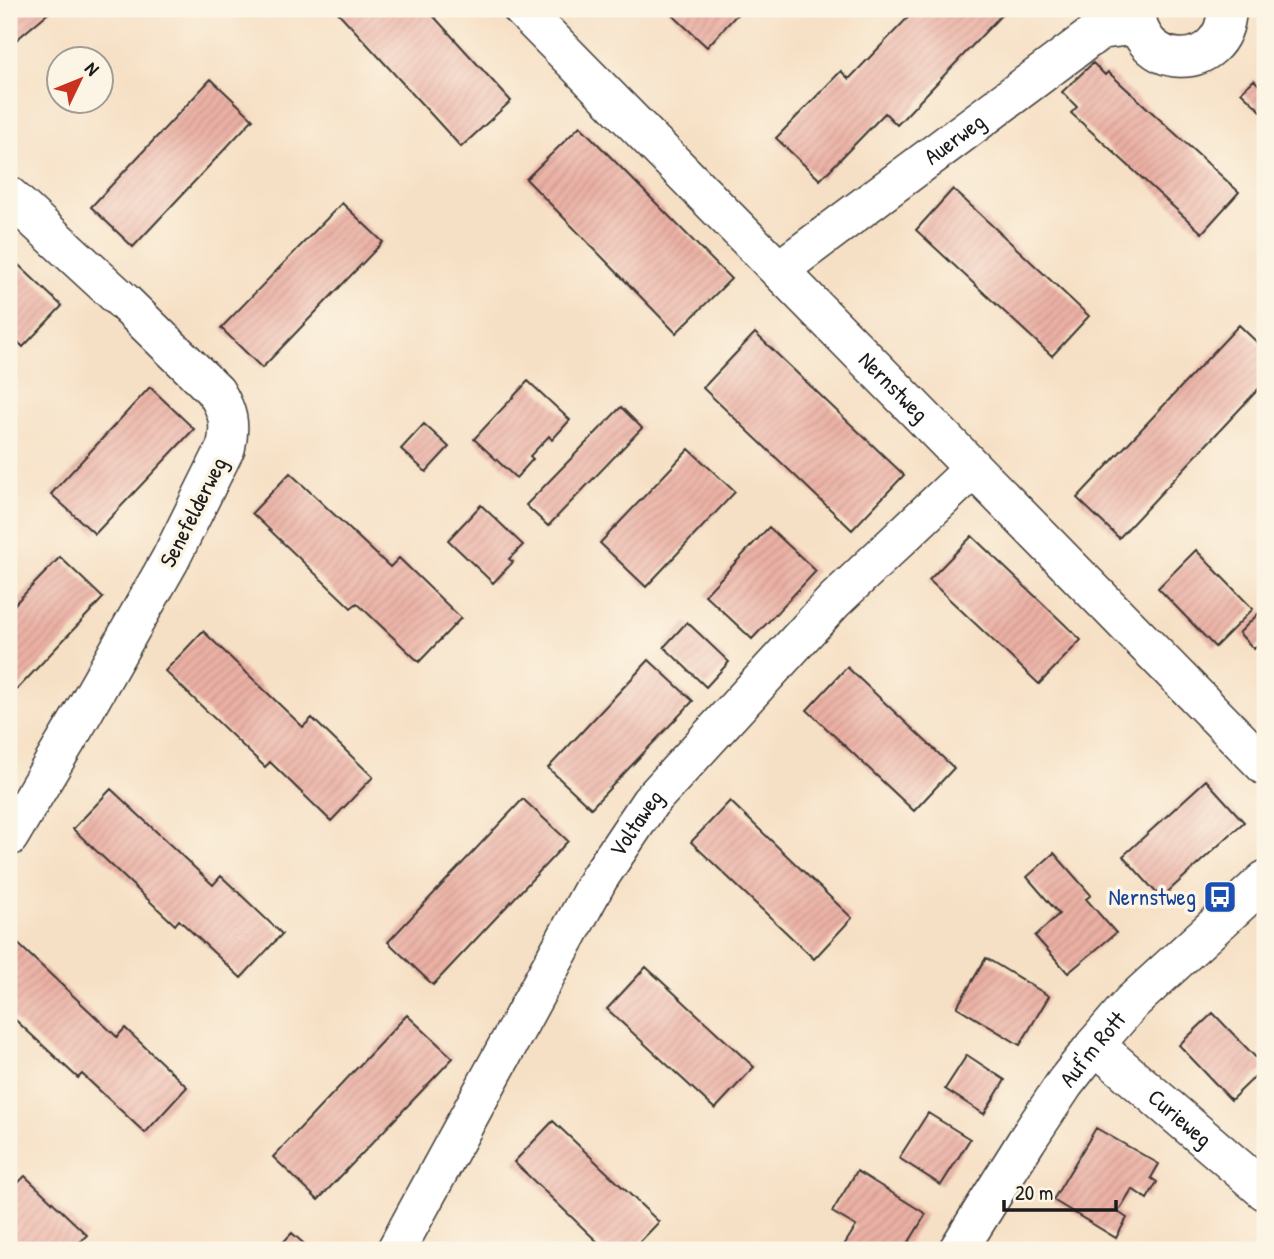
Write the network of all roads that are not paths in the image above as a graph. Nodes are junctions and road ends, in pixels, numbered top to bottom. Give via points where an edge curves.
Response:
1 (522, 9) edge
2 (1227, 9) edge
3 (1138, 17) edge
4 (9, 196) edge
5 (779, 270) junction
6 (973, 469) junction
7 (1265, 766) edge
8 (9, 837) edge
9 (1265, 880) edge
10 (1095, 1045) junction
11 (1265, 1191) edge
12 (396, 1250) edge
13 (958, 1250) edge

1 - 5 street, Nernstweg
2 - 3 street, Auerweg via 1220,39 1195,57 1159,52 1145,39
3 - 5 street, Auerweg via 1100,30
4 - 8 street, Senefelderweg via 216,392 230,432 170,560
5 - 6 street, Nernstweg
6 - 7 street, Nernstweg
6 - 12 street, Voltaweg via 834,601 650,802 600,878
9 - 10 street, Auf'm Rott via 1132,1002
10 - 11 street, Curieweg
10 - 13 street, Auf'm Rott via 1065,1083

